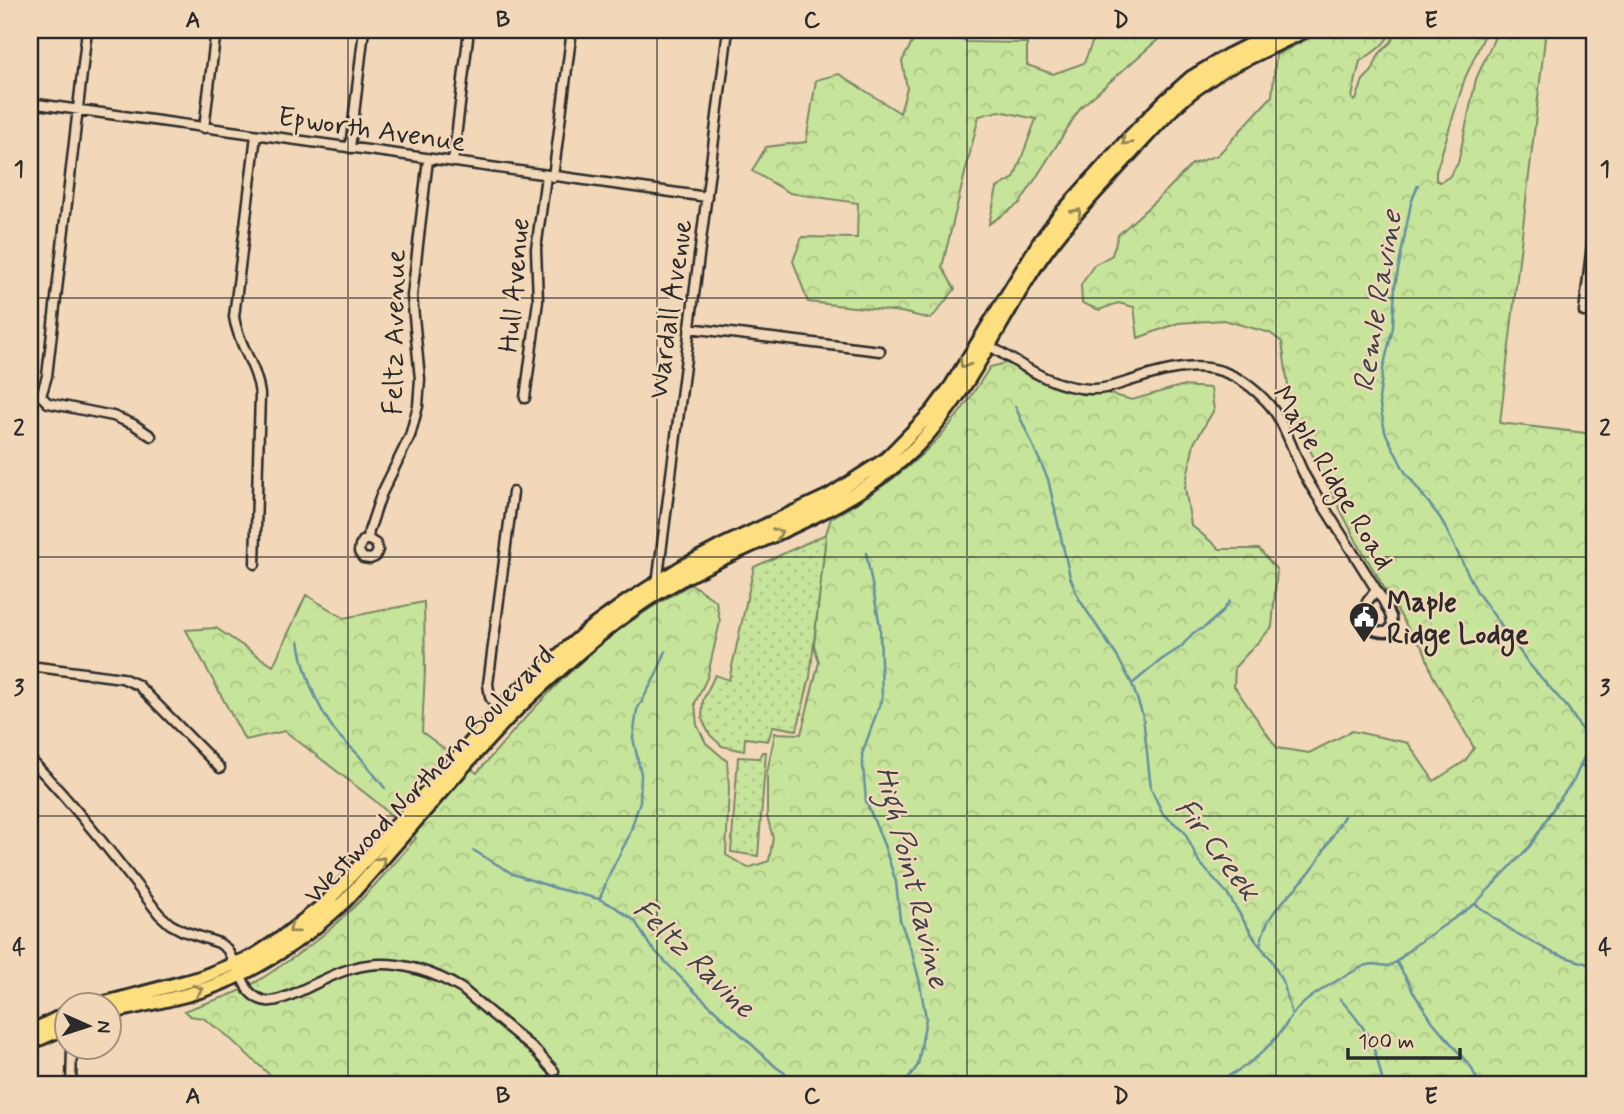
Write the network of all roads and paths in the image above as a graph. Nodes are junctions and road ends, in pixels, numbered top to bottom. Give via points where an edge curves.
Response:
1 (87, 30) edge
2 (216, 30) edge
3 (364, 30) edge
4 (469, 30) edge
5 (572, 30) edge
6 (728, 30) edge
7 (1306, 30) edge
8 (1281, 33) edge
9 (30, 103) edge
10 (79, 110) junction
11 (204, 128) junction
12 (256, 135) junction
13 (350, 148) junction
14 (428, 159) junction
15 (453, 162) junction
16 (550, 176) junction
17 (707, 197) junction
18 (1594, 227) edge
19 (1584, 312) dead end
20 (689, 328) junction
21 (984, 343) junction
22 (880, 351) dead end
23 (30, 395) edge
24 (41, 396) junction
25 (525, 398) dead end
26 (151, 436) dead end
27 (513, 492) dead end
28 (368, 539) dead end
29 (255, 564) dead end
30 (656, 588) junction
31 (1376, 590) junction
32 (30, 666) edge
33 (502, 717) junction
34 (30, 759) edge
35 (220, 768) dead end
36 (238, 970) junction
37 (122, 999) edge
38 (122, 1010) edge
39 (52, 1025) edge
40 (52, 1029) edge
41 (30, 1032) edge
42 (30, 1043) edge
43 (72, 1062) edge
44 (554, 1071) dead end
45 (71, 1084) edge

1 - 10 street
2 - 11 street
3 - 13 street
4 - 15 street
5 - 16 street, Hull Avenue
6 - 17 street, Wardall Avenue
7 - 8 main road, Westwood Northern Boulevard
8 - 21 main road, Westwood Northern Boulevard via 1172,108 1064,227
9 - 10 street, Epworth Avenue
10 - 11 street, Epworth Avenue
10 - 24 street
11 - 12 street, Epworth Avenue
12 - 13 street, Epworth Avenue
12 - 29 street via 234,306 236,327 260,394
13 - 14 street, Epworth Avenue
14 - 15 street, Epworth Avenue
14 - 28 street, Feltz Avenue via 412,296 418,406
15 - 16 street, Epworth Avenue
16 - 17 street, Epworth Avenue
16 - 25 street, Hull Avenue via 536,249 538,301
17 - 20 street, Wardall Avenue
18 - 19 street
20 - 22 street
20 - 30 street, Wardall Avenue
21 - 30 main road, Westwood Northern Boulevard via 970,378 934,427 865,489
21 - 31 street, Maple Ridge Road via 1052,382 1070,387 1095,390 1172,368 1199,366 1226,372 1249,385 1268,402 1305,477
23 - 24 street
24 - 26 street via 48,403 123,419
27 - 33 street via 488,684
30 - 33 main road, Westwood Northern Boulevard
31 - 31 street, Maple Ridge Road via 1391,617 1387,632 1376,632 1363,614
32 - 35 street via 122,678 138,685
33 - 36 main road, Westwood Northern Boulevard via 344,902 288,948
34 - 36 street via 92,827 159,914 183,931 227,948
36 - 37 main road, Westwood Northern Boulevard
38 -> 36 main road, Westwood Northern Boulevard via 203,990
36 - 44 street via 253,996 272,1001 344,970 370,964 434,975 483,1005
39 - 41 main road
40 - 42 main road
43 - 45 street

